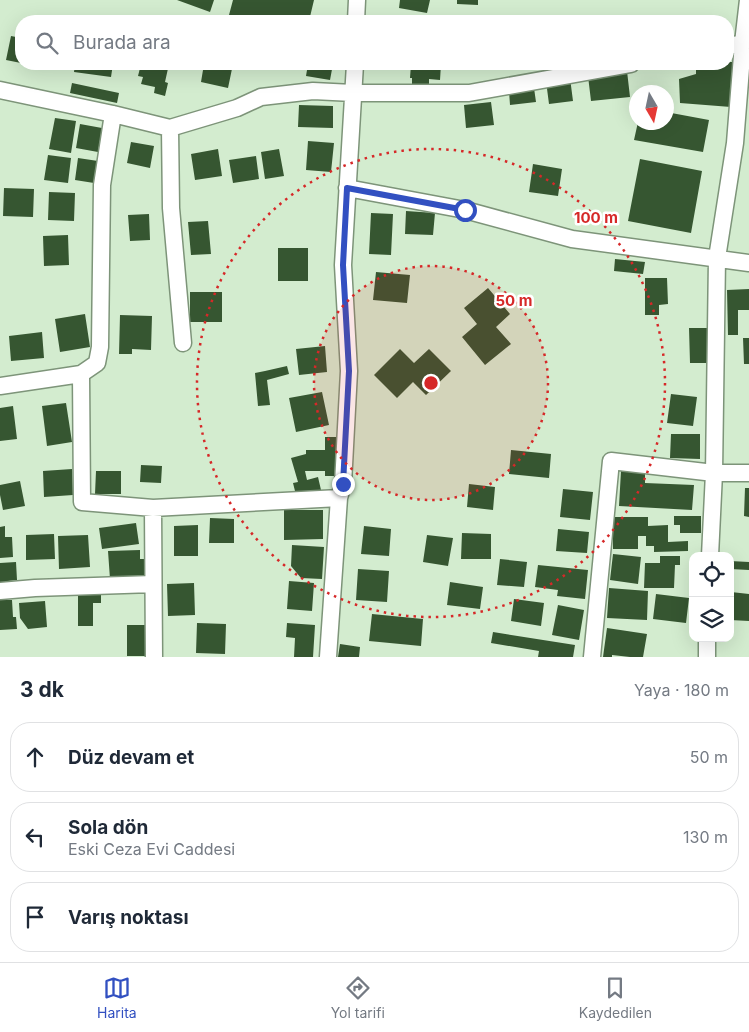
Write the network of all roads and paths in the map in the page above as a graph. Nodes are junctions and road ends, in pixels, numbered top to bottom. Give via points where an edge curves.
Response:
1 (357, 0) edge
2 (748, 0) edge
3 (356, 15) edge
4 (735, 45) edge
5 (355, 70) edge
6 (597, 70) edge
7 (0, 90) edge
8 (354, 93) junction
9 (113, 114) junction
10 (170, 128) junction
11 (347, 188) junction
12 (717, 258) junction
13 (749, 263) edge
14 (183, 343) dead end
15 (81, 374) junction
16 (0, 386) edge
17 (714, 473) junction
18 (749, 473) edge
19 (338, 498) junction
20 (153, 508) junction
21 (710, 552) edge
22 (153, 584) junction
23 (0, 591) edge
24 (707, 642) edge
25 (154, 657) edge
26 (328, 657) edge
27 (592, 657) edge
28 (707, 657) edge

1 - 3 street
2 - 4 street
4 - 12 street via 734,143
5 - 8 street
6 - 8 street via 469,93
7 - 9 street
8 - 10 street via 313,91 261,97 237,108
8 - 11 street
9 - 10 street
9 - 15 street via 102,184 100,347 97,362
10 - 14 street via 171,208
11 - 12 street via 465,210 572,239
11 - 19 street via 343,265 349,371 343,484
12 - 13 street
12 - 17 street
15 - 16 street
15 - 20 street via 82,502
17 - 18 street
17 - 21 street
17 - 27 street via 611,461
19 - 20 street
19 - 26 street
20 - 22 street
22 - 23 street
22 - 25 street
24 - 28 street

